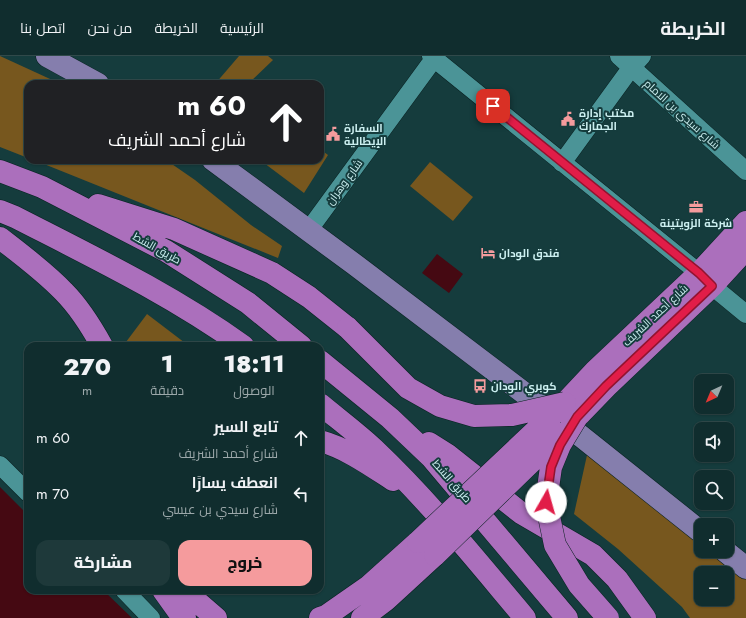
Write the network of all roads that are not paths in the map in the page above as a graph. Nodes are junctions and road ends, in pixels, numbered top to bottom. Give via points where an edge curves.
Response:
1 (47, 56) edge
2 (77, 56) edge
3 (434, 57) edge
4 (631, 60) edge
5 (91, 80) edge
6 (109, 80) edge
7 (562, 163) junction
8 (218, 164) edge
9 (0, 171) edge
10 (746, 171) edge
11 (42, 187) junction
12 (0, 211) edge
13 (746, 222) edge
14 (308, 231) junction
15 (0, 238) edge
16 (746, 249) edge
17 (706, 280) junction
18 (746, 314) edge
19 (100, 342) edge
20 (238, 342) edge
21 (296, 342) edge
22 (324, 364) edge
23 (324, 407) edge
24 (571, 410) junction
25 (390, 418) junction
26 (324, 441) edge
27 (0, 465) edge
28 (24, 490) edge
29 (422, 498) junction
30 (694, 526) edge
31 (734, 558) edge
32 (746, 568) edge
33 (128, 594) edge
34 (167, 594) edge
35 (190, 594) edge
36 (151, 618) edge
37 (185, 618) edge
38 (216, 618) edge
39 (320, 618) edge
40 (362, 618) edge
41 (525, 618) edge
42 (567, 618) edge
43 (608, 618) edge
44 (645, 618) edge

1 - 5 main road
2 - 6 main road
3 - 7 street
3 - 14 street, شارع وهران
4 - 7 street
4 - 10 street, شارع سيدي بن الامام
7 - 17 street
8 - 14 main road
9 - 11 highway, طريق الشط
11 - 21 highway, طريق الشط via 166,251 248,303
11 - 24 highway, bridge via 174,229 265,270 310,297 348,328 408,388 440,406 474,416
12 - 20 highway via 140,281
13 - 17 highway, شارع أحمد الشريف
14 - 30 main road via 582,437
15 - 19 highway via 66,293
16 - 17 highway, شارع أحمد الشريف
17 - 18 street
17 - 24 highway, شارع أحمد الشريف via 601,378
22 - 25 highway, طريق الشط
23 - 29 highway via 373,448
24 - 39 highway, bridge via 370,586
24 - 40 highway, bridge via 435,555 386,600
24 - 43 highway, bridge via 551,467 546,502 556,545 579,585
25 - 42 highway, طريق الشط via 431,457
25 - 44 highway via 448,455 522,513 593,555 616,579
26 - 29 highway via 348,452
27 - 28 street
29 - 41 highway
31 - 32 main road
33 - 36 street
34 - 37 highway
35 - 38 highway

